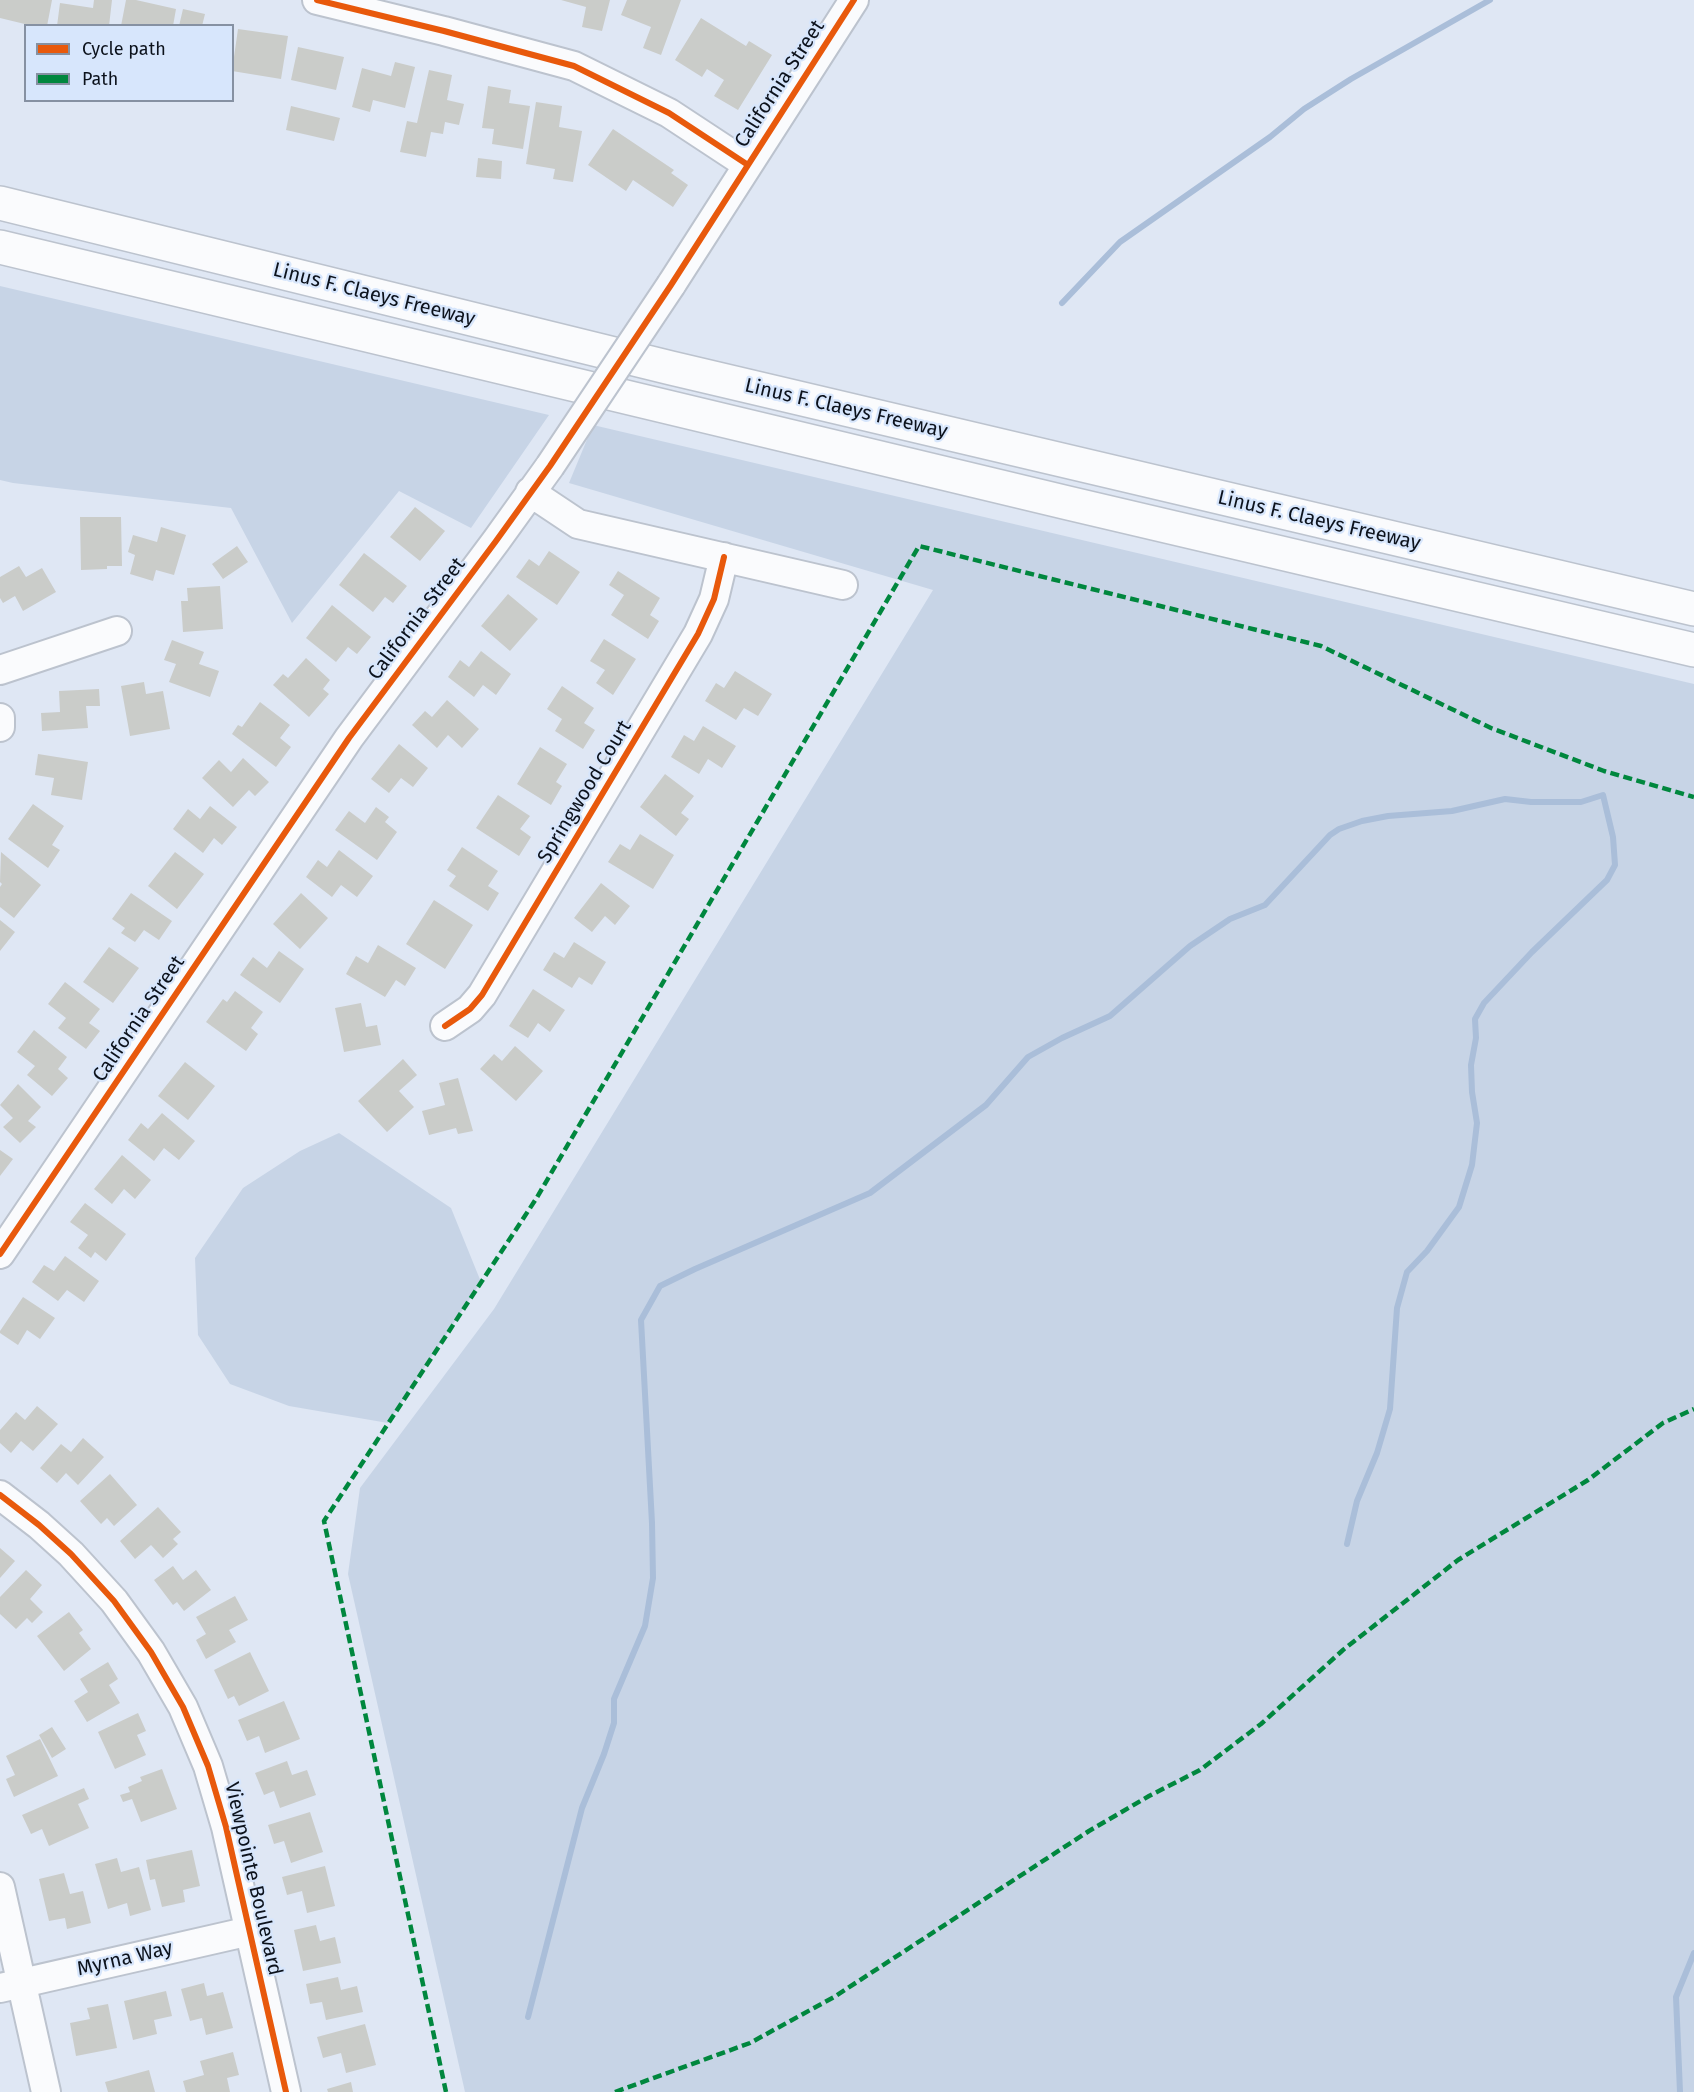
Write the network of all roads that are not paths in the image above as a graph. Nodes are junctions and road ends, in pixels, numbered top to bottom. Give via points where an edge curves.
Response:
1 (317, 0) edge
2 (854, 0) edge
3 (748, 165) junction
4 (0, 203) edge
5 (0, 247) edge
6 (530, 492) junction
7 (724, 557) junction
8 (843, 585) dead end
9 (1694, 609) edge
10 (117, 631) dead end
11 (1694, 650) edge
12 (0, 670) edge
13 (0, 718) edge
14 (0, 727) edge
15 (445, 1026) dead end
16 (0, 1254) edge
17 (0, 1495) edge
18 (0, 1887) edge
19 (250, 1931) junction
20 (11, 1985) edge
21 (46, 2092) edge
22 (286, 2092) edge

1 - 3 street via 574,66 669,113
2 - 3 street, California Street
3 - 6 street, California Street, bridge
4 - 9 highway, Linus F. Claeys Freeway via 660,365
5 - 11 highway, Linus F. Claeys Freeway
6 - 7 street via 578,524
6 - 16 street, California Street via 349,738
7 - 8 street
7 - 15 street, Springwood Court via 714,599 698,634 482,995 470,1009
10 - 12 street
13 - 14 street
17 - 19 street, Viewpointe Boulevard via 63,1547 100,1585 139,1635 173,1689 215,1786
18 - 20 street
19 - 20 street, Myrna Way
19 - 22 street, Viewpointe Boulevard
20 - 21 street

